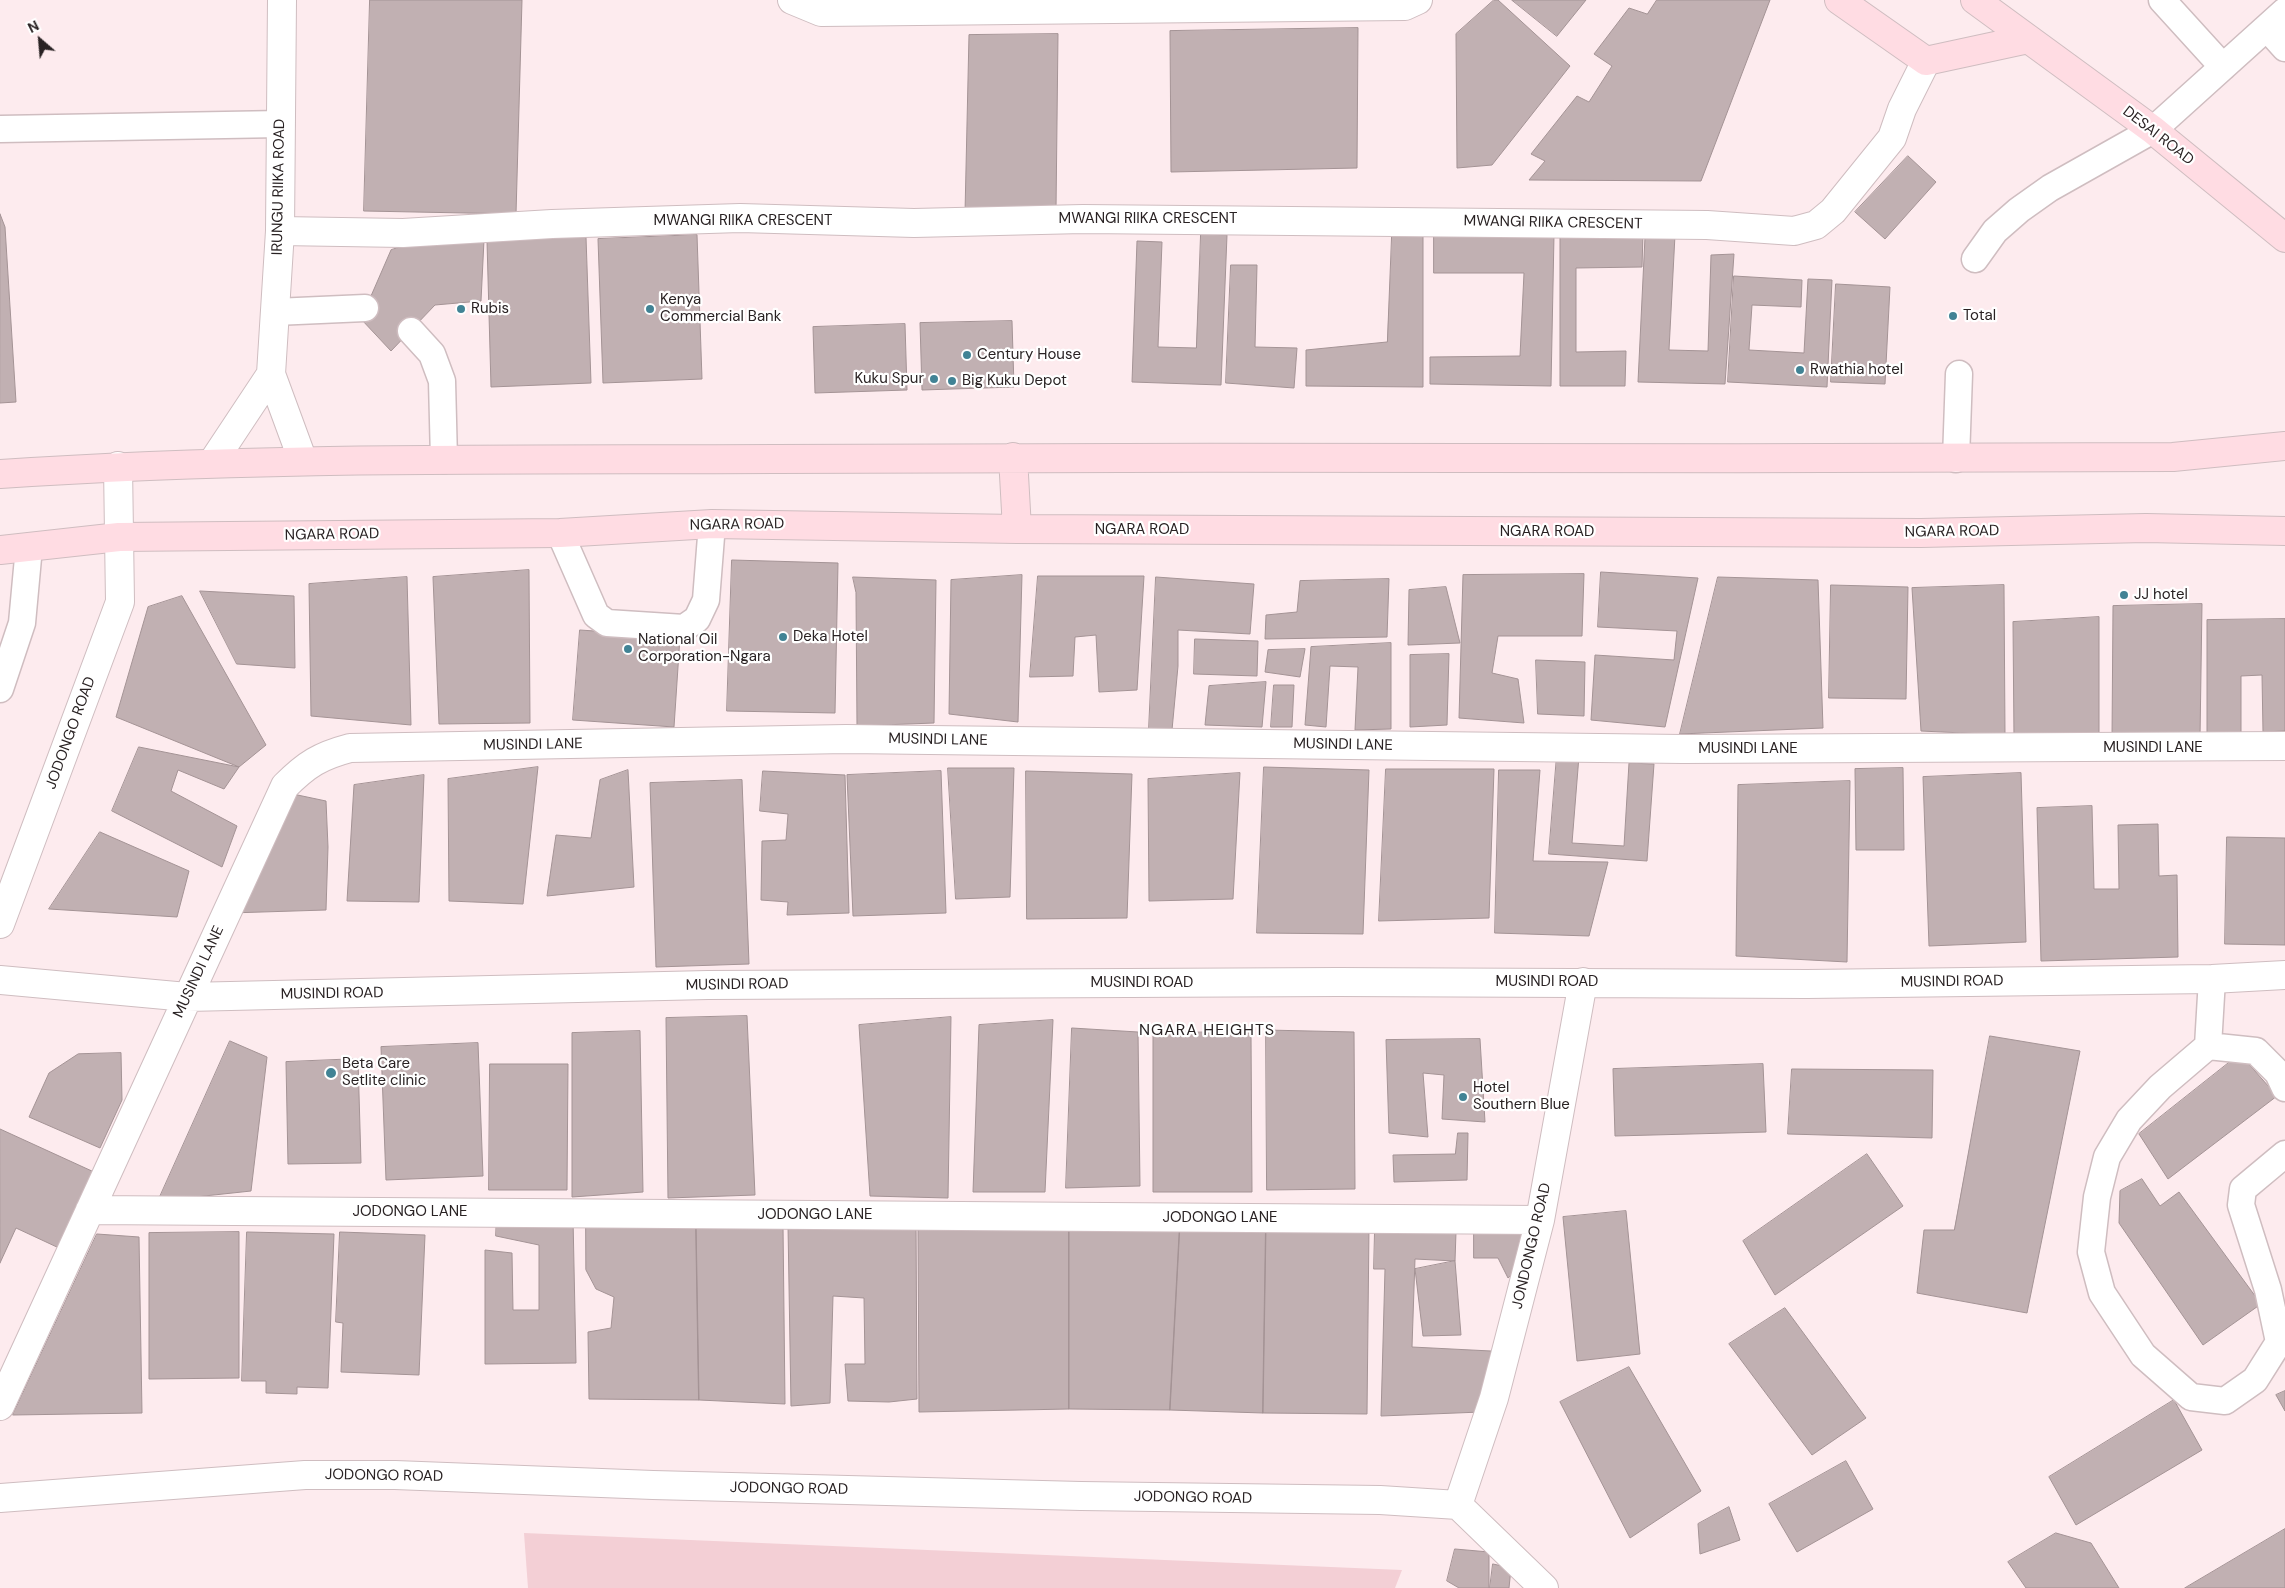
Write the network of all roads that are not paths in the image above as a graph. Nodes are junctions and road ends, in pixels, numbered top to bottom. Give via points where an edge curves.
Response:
1 (282, 0) edge
2 (792, 0) edge
3 (1418, 0) edge
4 (1839, 0) edge
5 (1975, 0) edge
6 (2162, 0) edge
7 (1321, 3) edge
8 (2276, 19) edge
9 (2028, 39) junction
10 (2285, 48) edge
11 (1926, 62) junction
12 (2223, 67) junction
13 (281, 124) junction
14 (0, 129) edge
15 (2153, 130) junction
16 (280, 231) junction
17 (2285, 238) edge
18 (1975, 260) dead end
19 (366, 308) dead end
20 (275, 312) junction
21 (411, 331) dead end
22 (271, 374) junction
23 (1959, 374) dead end
24 (2285, 446) edge
25 (1013, 458) junction
26 (1956, 459) junction
27 (444, 460) junction
28 (304, 461) junction
29 (212, 463) junction
30 (118, 466) junction
31 (0, 474) edge
32 (712, 524) junction
33 (1017, 529) junction
34 (2285, 531) edge
35 (560, 533) junction
36 (119, 537) junction
37 (29, 547) junction
38 (0, 550) edge
39 (0, 689) edge
40 (2285, 746) edge
41 (0, 924) edge
42 (2285, 975) edge
43 (2212, 979) junction
44 (0, 980) edge
45 (1582, 982) junction
46 (187, 997) junction
47 (2208, 1046) junction
48 (2285, 1088) edge
49 (2285, 1154) edge
50 (90, 1210) junction
51 (1540, 1220) junction
52 (0, 1406) edge
53 (0, 1498) edge
54 (1458, 1505) junction
55 (1544, 1588) edge

1 - 13 street, IRUNGU RIIKA ROAD
2 - 7 street via 821,12
3 - 7 street via 1405,6
4 - 11 main road
5 - 9 main road, DESAI ROAD
6 - 12 lane
8 - 10 lane
8 - 12 lane
9 - 11 main road
9 - 15 main road, DESAI ROAD
11 - 16 street, MWANGI RIIKA CRESCENT via 1902,109 1892,138 1833,211 1816,225 1794,231 1707,225 1353,220 1083,219 914,223 740,218 403,233
12 - 15 lane
13 - 14 lane
13 - 16 street, IRUNGU RIIKA ROAD
15 - 17 main road, DESAI ROAD
15 - 18 lane via 2050,188 2019,210 1995,232
16 - 20 street, IRUNGU RIIKA ROAD
19 - 20 lane
20 - 22 street, IRUNGU RIIKA ROAD
21 - 27 lane via 432,354 442,381
22 - 28 street, IRUNGU RIIKA ROAD
22 - 29 street, IRUNGU RIIKA ROAD
23 - 26 lane
24 - 26 main road via 2173,458
25 - 26 main road
25 - 27 main road
25 - 33 main road
27 - 28 main road
28 - 29 main road
29 - 30 main road
30 - 31 main road
30 - 36 street, JODONGO ROAD
32 - 33 main road, NGARA ROAD
32 - 35 main road, NGARA ROAD
32 - 35 lane via 706,600 697,619 684,628 607,623 596,615
33 - 34 main road, NGARA ROAD via 1921,533 2146,528
35 - 36 main road, NGARA ROAD
36 - 37 main road, NGARA ROAD
36 - 41 street, JODONGO ROAD via 120,602
37 - 38 main road, NGARA ROAD
37 - 39 lane via 22,623
40 - 46 street, MUSINDI LANE via 1683,749 846,739 350,748 327,754 307,765 285,786
42 - 43 street, MUSINDI ROAD
43 - 45 street, MUSINDI ROAD via 1807,984
43 - 47 lane
44 - 46 street, MUSINDI ROAD
45 - 46 street, MUSINDI ROAD via 708,985
45 - 51 street, JONDONGO ROAD
46 - 50 street, MUSINDI LANE
47 - 48 lane via 2256,1051 2278,1073
47 - 49 lane via 2160,1087 2129,1120 2107,1157 2097,1197 2091,1252 2102,1293 2143,1355 2191,1397 2225,1401 2255,1380 2279,1342 2268,1290 2241,1205 2242,1189
50 - 51 street, JODONGO LANE
50 - 52 street, MUSINDI LANE
51 - 54 street, JONDONGO ROAD via 1494,1398
53 - 54 street, JODONGO ROAD via 305,1475 359,1475 1081,1496 1380,1500
54 - 55 street

